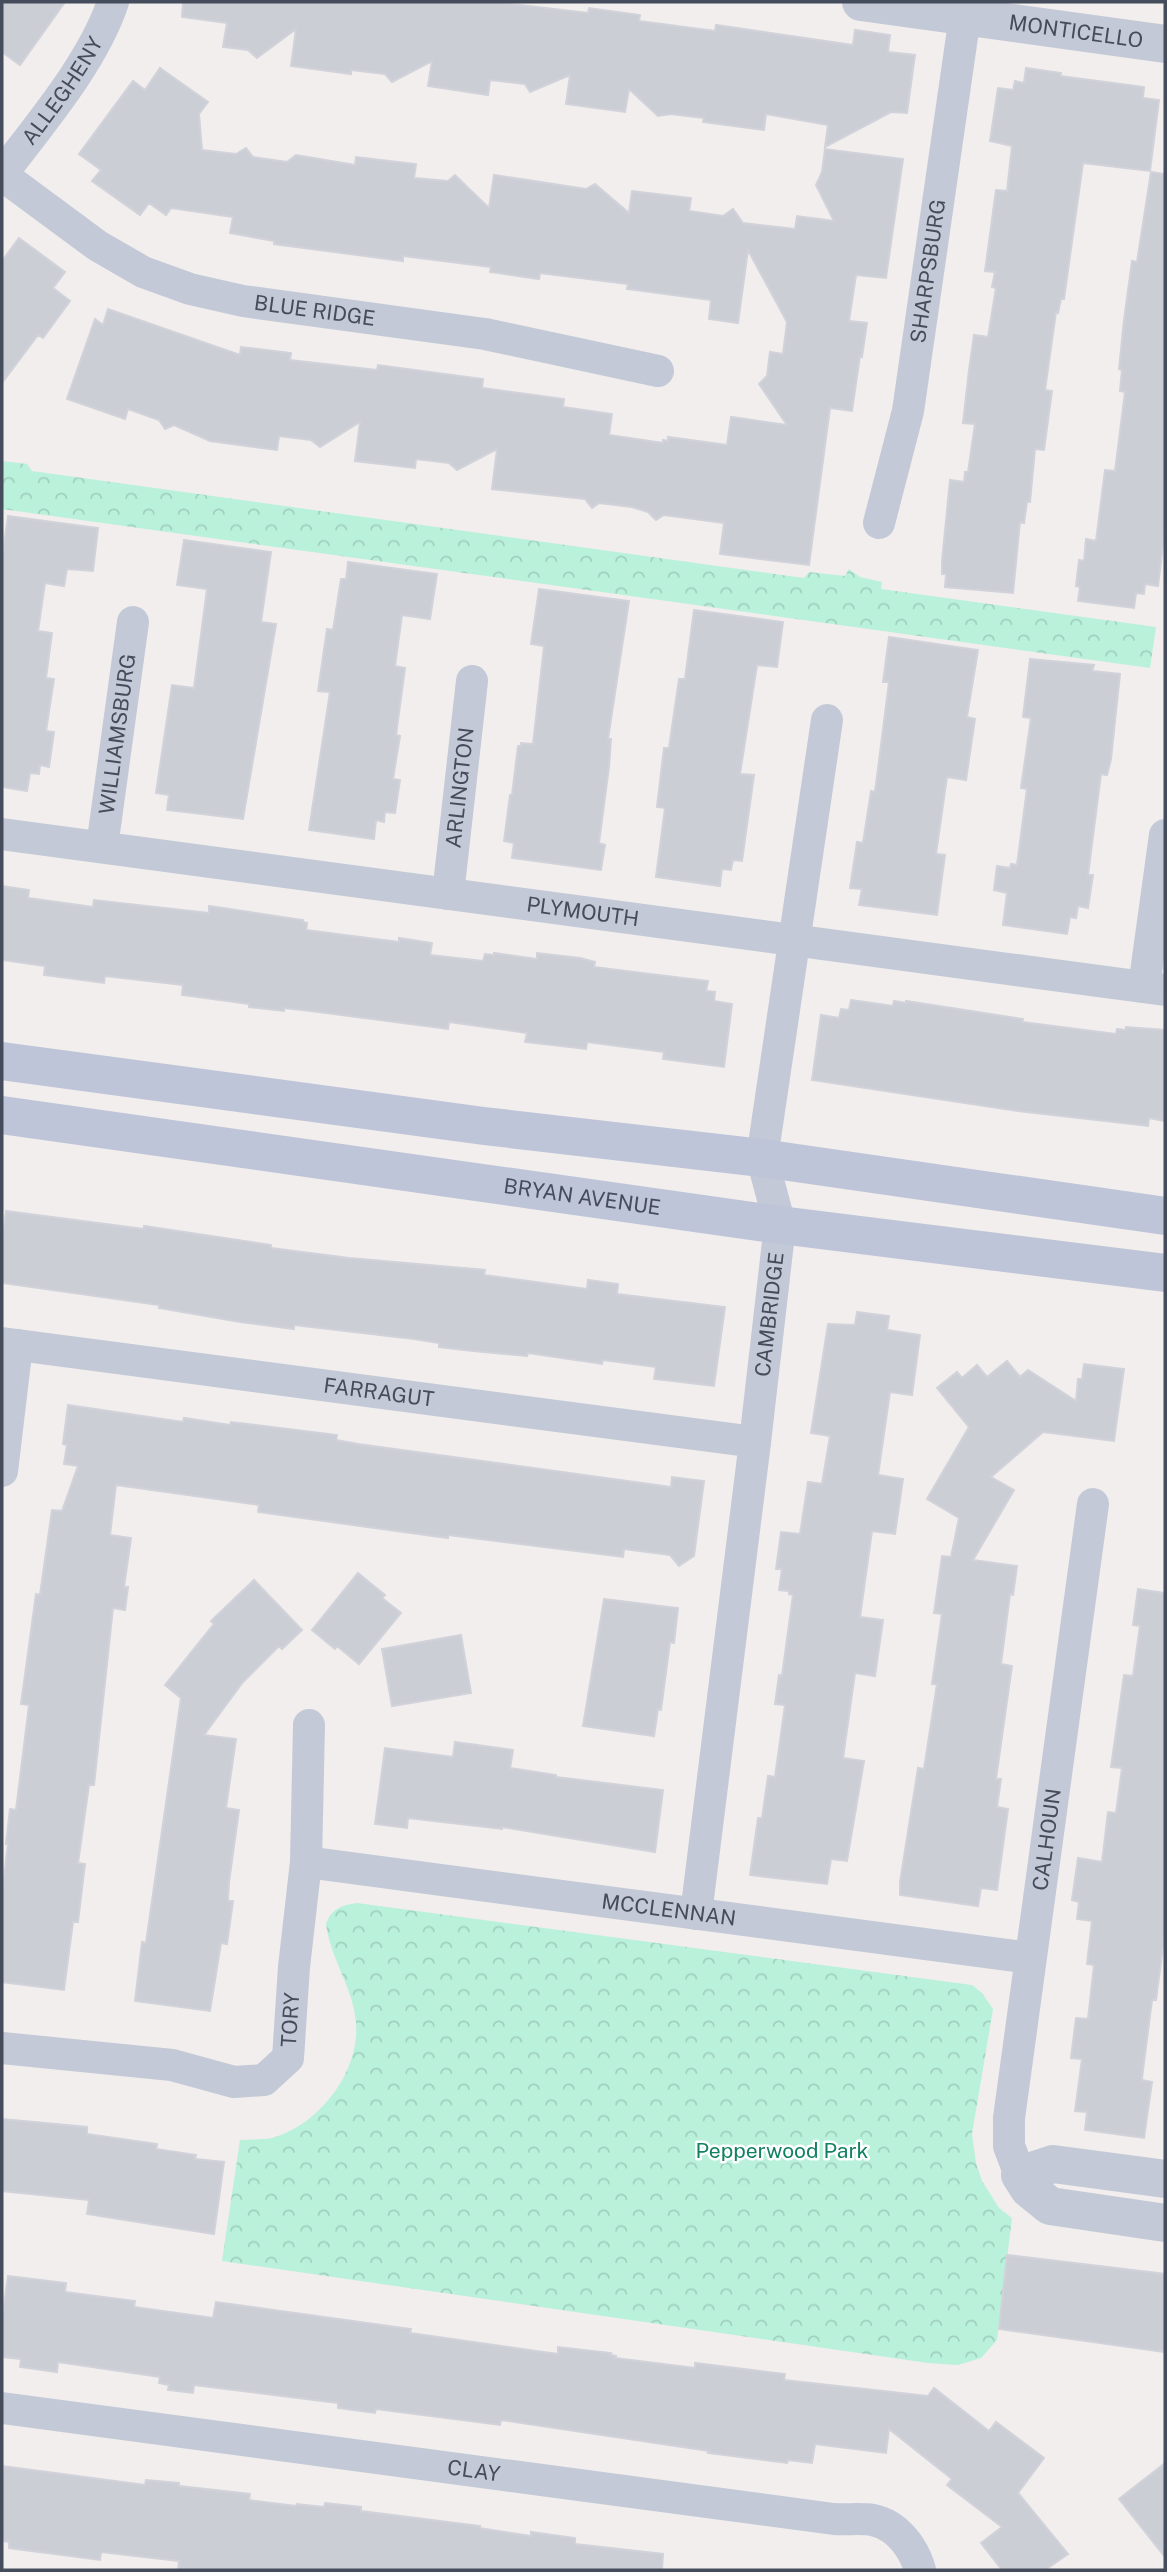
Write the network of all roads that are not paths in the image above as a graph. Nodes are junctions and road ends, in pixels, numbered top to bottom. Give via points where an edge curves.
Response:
1 (113, 2) edge
2 (861, 2) edge
3 (965, 16) junction
4 (1165, 44) edge
5 (2, 175) edge
6 (658, 371) dead end
7 (879, 523) dead end
8 (133, 622) dead end
9 (472, 681) dead end
10 (827, 720) dead end
11 (2, 834) edge
12 (1165, 835) edge
13 (102, 848) junction
14 (447, 894) junction
15 (793, 940) junction
16 (1155, 989) edge
17 (2, 1061) edge
18 (2, 1115) edge
19 (762, 1158) junction
20 (1165, 1216) edge
21 (780, 1225) junction
22 (1165, 1273) edge
23 (9, 1344) edge
24 (755, 1442) junction
25 (2, 1471) edge
26 (1093, 1504) dead end
27 (309, 1725) dead end
28 (306, 1863) junction
29 (696, 1914) junction
30 (1030, 1958) junction
31 (2, 2048) edge
32 (1020, 2175) junction
33 (1165, 2179) edge
34 (1165, 2223) edge
35 (2, 2408) edge
36 (920, 2570) edge

1 - 5 street, ALLEGHENY via 58,100
2 - 3 street, MONTICELLO
3 - 4 street, MONTICELLO
3 - 7 street, SHARPSBURG via 908,411
5 - 6 street, BLUE RIDGE via 98,246 143,272 190,289 243,302 485,334
8 - 13 street, WILLIAMSBURG
9 - 14 street, ARLINGTON
10 - 15 street, CAMBRIDGE
11 - 13 street, PLYMOUTH
12 - 16 street
13 - 14 street, PLYMOUTH
14 - 15 street, PLYMOUTH
15 - 16 street, PLYMOUTH
15 - 19 street, CAMBRIDGE
17 - 19 main road
18 - 21 main road, BRYAN AVENUE
19 - 20 main road
19 - 21 street, CAMBRIDGE
21 - 22 main road, BRYAN AVENUE
21 - 24 street, CAMBRIDGE
23 - 24 street, FARRAGUT
23 - 25 street
24 - 29 street, CAMBRIDGE
26 - 30 street, CALHOUN
27 - 28 street, TORY
28 - 29 street, MCCLENNAN
28 - 31 street, TORY via 288,2058 264,2080 234,2082 172,2065
29 - 30 street, MCCLENNAN
30 - 32 street, CALHOUN via 1009,2118 1009,2146
32 - 33 street via 1053,2164
32 - 34 street via 1050,2206
35 - 36 street, CLAY via 834,2519 874,2520 900,2533

